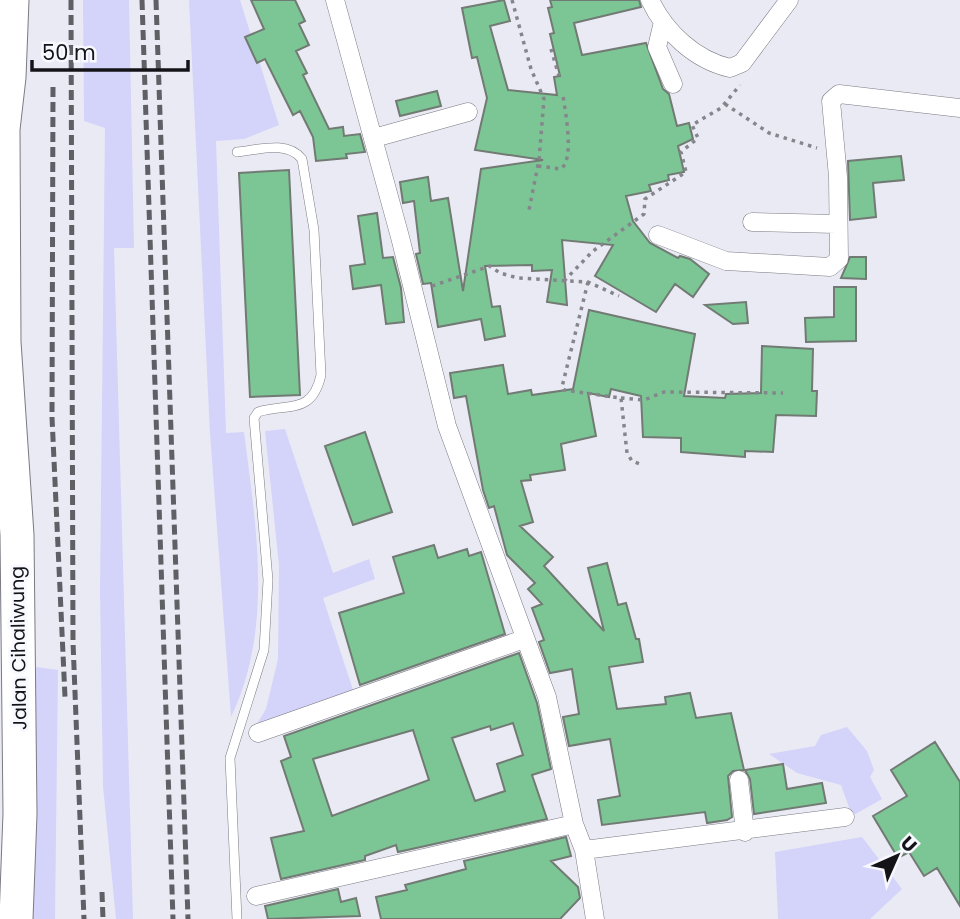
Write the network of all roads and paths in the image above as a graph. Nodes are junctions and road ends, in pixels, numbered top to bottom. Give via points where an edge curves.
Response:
1 (12, 0) edge
2 (335, 0) edge
3 (512, 0) edge
4 (650, 0) edge
5 (789, 0) edge
6 (663, 22) junction
7 (551, 49) dead end
8 (734, 67) junction
9 (5, 76) edge
10 (559, 76) dead end
11 (673, 84) dead end
12 (563, 95) dead end
13 (725, 104) junction
14 (960, 108) edge
15 (468, 112) dead end
16 (2, 129) edge
17 (374, 138) junction
18 (835, 151) junction
19 (237, 152) dead end
20 (538, 166) junction
21 (3, 179) edge
22 (529, 210) dead end
23 (752, 222) dead end
24 (836, 224) junction
25 (658, 235) dead end
26 (564, 281) junction
27 (588, 282) junction
28 (412, 291) junction
29 (620, 296) dead end
30 (783, 393) dead end
31 (621, 398) junction
32 (643, 465) dead end
33 (8, 538) edge
34 (524, 639) junction
35 (258, 733) dead end
36 (739, 780) dead end
37 (10, 814) edge
38 (845, 817) dead end
39 (574, 824) junction
40 (745, 832) junction
41 (584, 850) junction
42 (256, 896) dead end
43 (6, 919) edge
44 (16, 919) edge
45 (237, 919) edge
46 (595, 919) edge

1 - 9 highway, Jalan Cihaliwung
2 - 17 street
3 - 20 path via 531,69 544,93
4 - 6 street
5 - 8 street
6 - 8 street via 696,55 719,66
6 - 11 street via 657,47
7 - 10 path
8 - 13 path via 742,81
9 - 16 highway, Jalan Cihaliwung
12 - 20 path via 569,136 566,164 561,169
13 - 18 path via 769,134
13 - 26 path via 692,125 698,138 681,152 686,172 645,199 644,214 593,251
14 - 18 street via 839,94 831,101
15 - 17 street
16 - 21 highway, Jalan Cihaliwung
17 - 28 street
18 - 24 street
19 - 45 lane via 284,147 302,159 314,230 321,375 317,393 307,402 258,412 254,418 268,580 264,650 230,758
20 - 22 path
21 - 33 highway, Jalan Cihaliwung
23 - 24 street
24 - 25 street via 839,259 830,267 726,261
26 - 27 path
26 - 28 path via 518,278 490,266
27 - 29 path
27 - 31 path via 562,387 595,397
28 - 34 street via 447,426
30 - 31 path via 664,392 644,400
31 - 32 path via 627,453
33 - 37 highway, Jalan Cihaliwung
34 - 35 street
34 - 39 street via 547,696
36 - 40 street
37 - 44 highway, Jalan Cihaliwung
38 - 40 street
39 - 41 street
39 - 42 street
40 - 41 street
41 - 46 street
43 - 44 street

